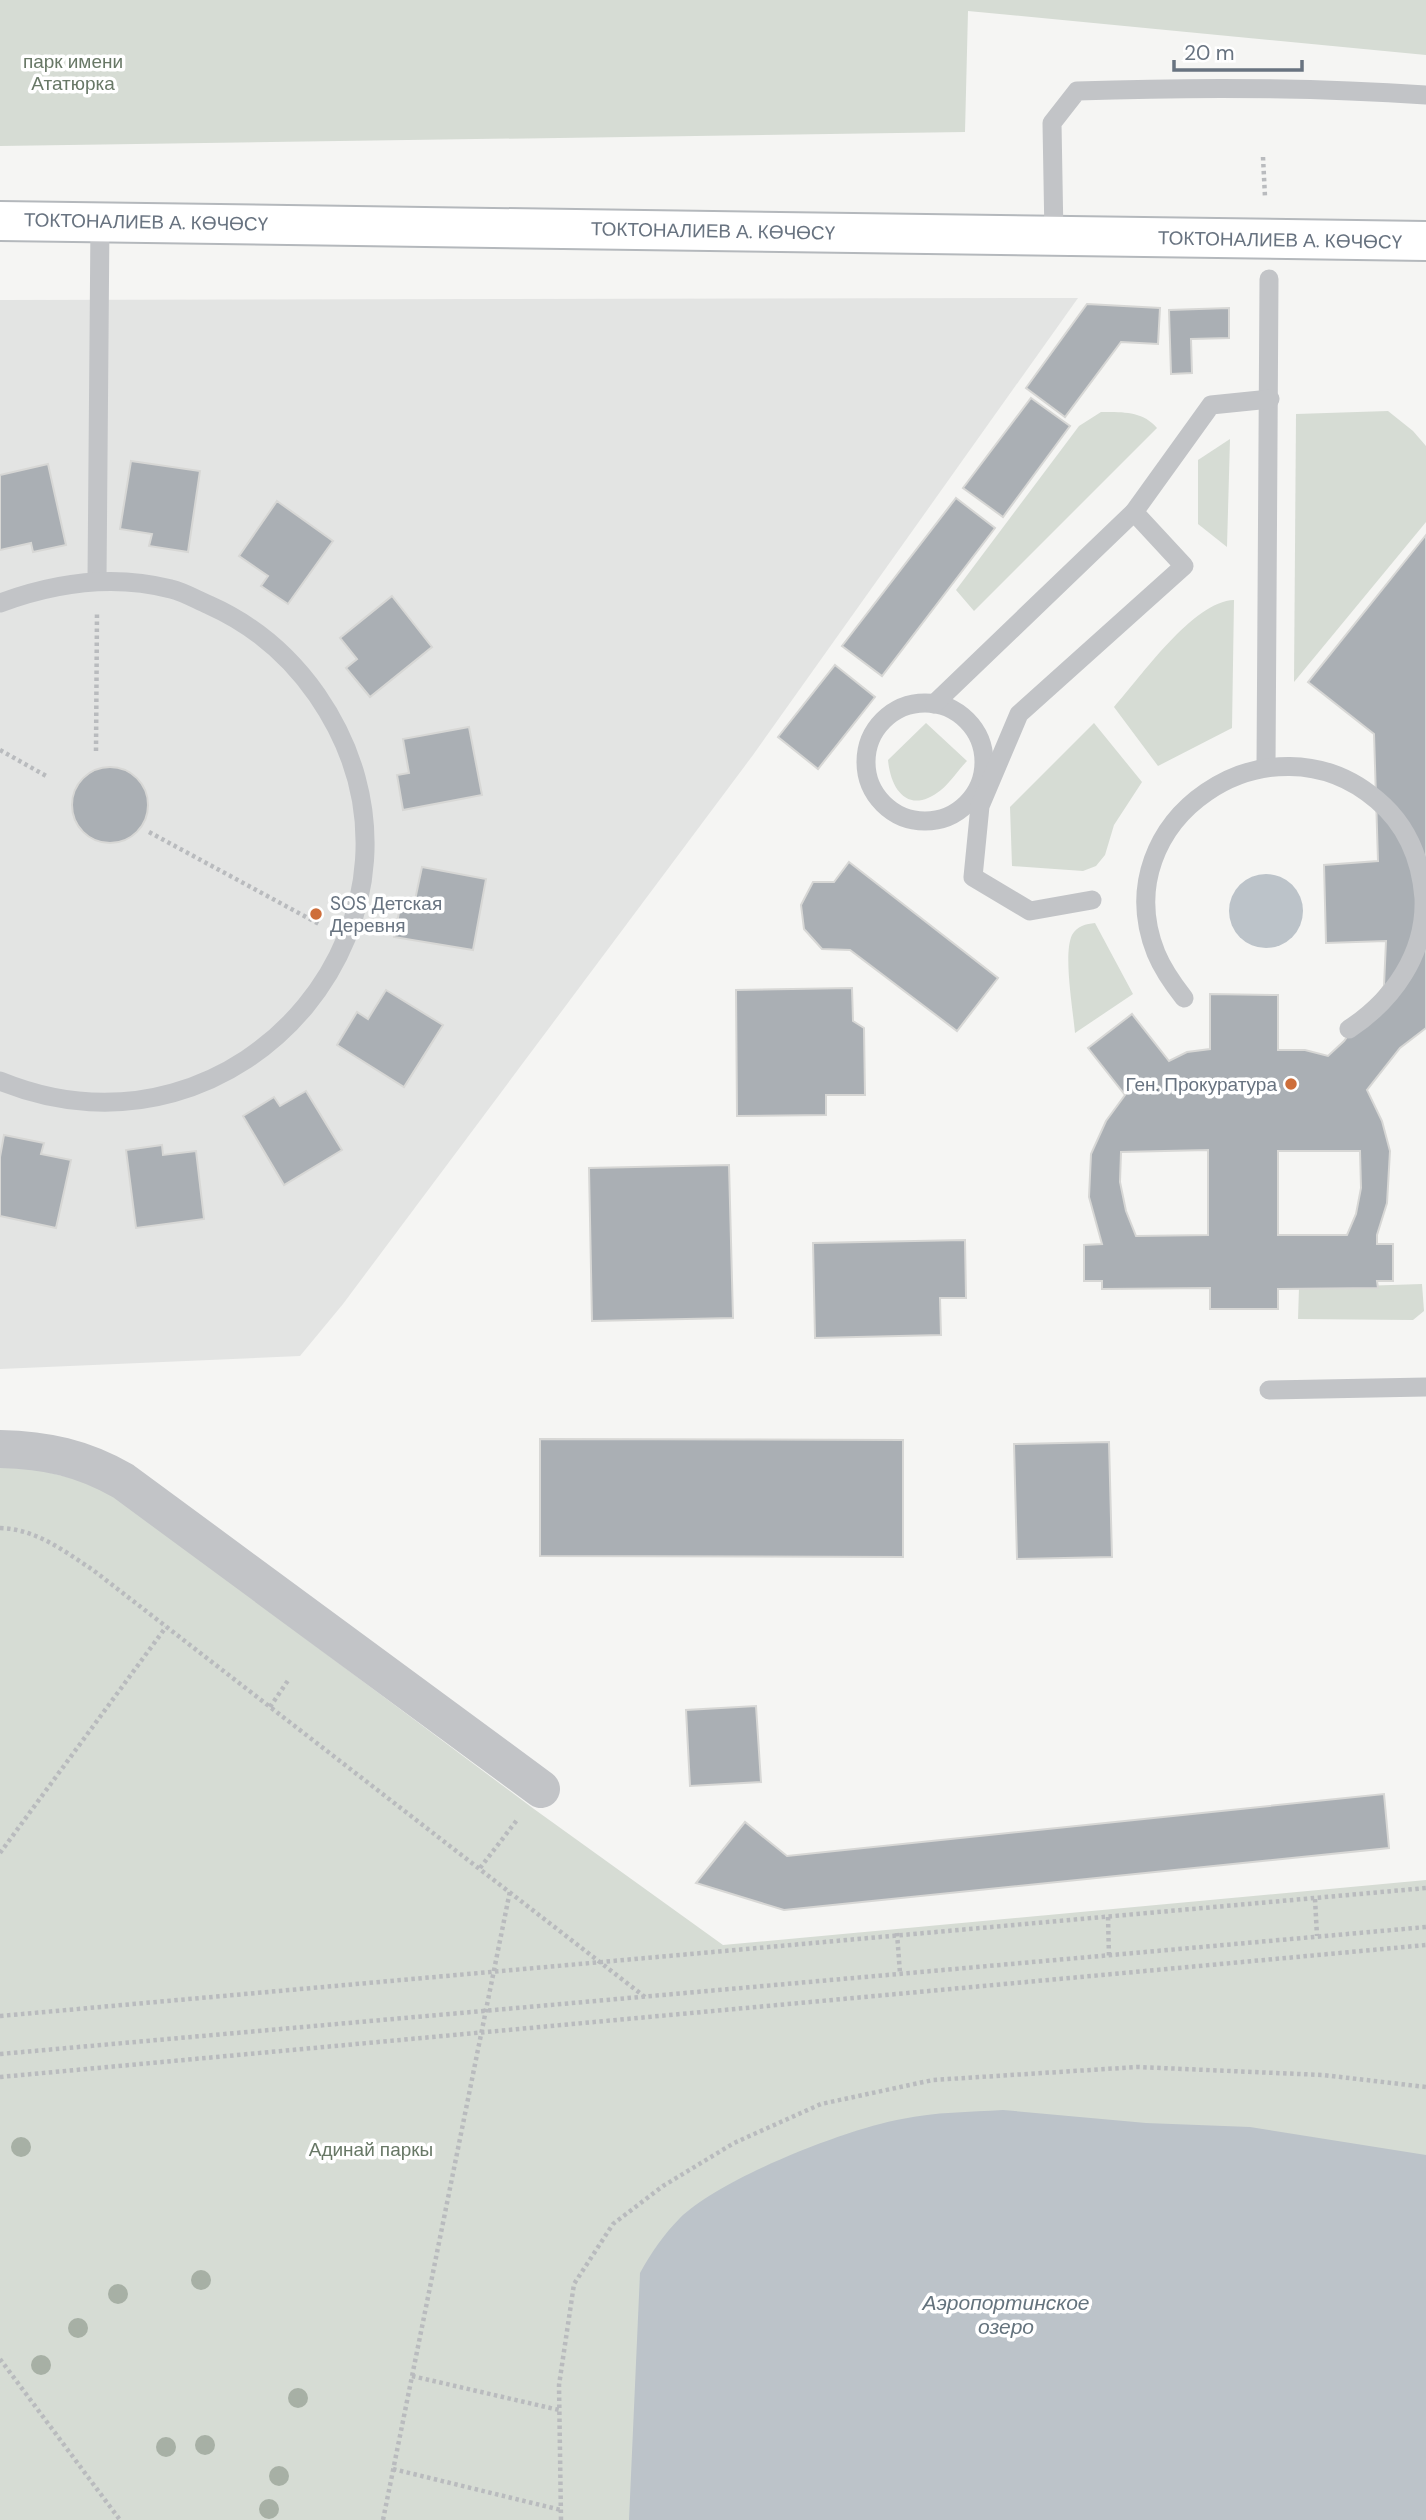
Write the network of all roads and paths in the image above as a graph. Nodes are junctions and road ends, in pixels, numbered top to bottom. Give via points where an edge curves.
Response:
1 (1426, 95) edge
2 (100, 220) junction
3 (0, 221) edge
4 (1054, 237) junction
5 (1426, 241) edge
6 (1269, 279) dead end
7 (1270, 399) junction
8 (1135, 512) junction
9 (97, 580) junction
10 (0, 603) edge
11 (934, 704) junction
12 (0, 750) edge
13 (96, 751) dead end
14 (1266, 767) junction
15 (48, 777) dead end
16 (149, 832) dead end
17 (1424, 878) edge
18 (1092, 900) dead end
19 (347, 939) junction
20 (1184, 998) dead end
21 (1349, 1029) dead end
22 (0, 1081) edge
23 (1426, 1387) edge
24 (1269, 1390) dead end
25 (0, 1449) edge
26 (0, 1528) edge
27 (166, 1627) junction
28 (289, 1679) dead end
29 (270, 1707) junction
30 (541, 1789) joint
31 (0, 1853) edge
32 (480, 1868) junction
33 (1426, 1888) edge
34 (510, 1891) junction
35 (1315, 1899) junction
36 (1108, 1917) junction
37 (1426, 1927) edge
38 (897, 1933) junction
39 (1317, 1936) junction
40 (1426, 1945) edge
41 (1109, 1956) junction
42 (596, 1961) junction
43 (493, 1971) junction
44 (900, 1973) junction
45 (645, 1998) junction
46 (485, 2011) junction
47 (0, 2016) edge
48 (481, 2032) junction
49 (0, 2054) edge
50 (0, 2077) edge
51 (1426, 2087) edge
52 (0, 2359) edge
53 (411, 2376) junction
54 (559, 2410) junction
55 (393, 2469) junction
56 (561, 2510) junction
57 (120, 2520) edge
58 (383, 2520) edge
59 (561, 2520) edge

1 - 4 lane via 1152,88 1077,91 1052,122
2 - 3 main road, ТОКТОНАЛИЕВ А. КӨЧӨСҮ
2 - 4 main road, ТОКТОНАЛИЕВ А. КӨЧӨСҮ
2 - 9 lane
4 - 5 main road, ТОКТОНАЛИЕВ А. КӨЧӨСҮ
6 - 7 lane
7 - 8 lane via 1211,405
7 - 14 lane
8 - 11 lane
8 - 18 lane via 1184,566 1019,714 979,806 974,877 1030,911
9 - 10 lane via 38,589
9 - 13 path
9 - 19 lane via 170,589 238,618 295,663 337,724 360,794 365,867
11 - 11 lane via 953,710 979,738 983,776 976,794 963,808 926,822 889,810 868,778 866,758 870,739 896,710
12 - 15 path
14 - 17 lane via 1319,769 1366,790 1402,828
14 - 20 lane via 1227,779 1193,802 1160,845 1149,885 1149,925 1156,952
16 - 19 path
17 - 21 lane via 1424,915 1416,953 1405,976 1389,997
19 - 22 lane via 317,995 275,1042 221,1077 162,1098 99,1105 36,1096
23 - 24 lane
25 - 30 street via 67,1456 123,1481
26 - 27 path via 25,1530 58,1546
27 - 29 path
27 - 31 path
28 - 29 path
29 - 32 path
30 - 32 path
32 - 34 path
33 - 35 path
34 - 42 path
34 - 43 path
35 - 36 path
35 - 39 path
36 - 38 path
36 - 41 path
37 - 39 path
38 - 42 path
38 - 44 path
39 - 41 path
40 - 48 path
41 - 44 path
42 - 43 path
42 - 45 path
43 - 46 path
43 - 47 path
44 - 45 path
45 - 46 path
46 - 48 path
46 - 49 path
48 - 50 path
48 - 53 path
51 - 54 path via 1323,2076 1136,2067 933,2080 821,2104 734,2143 663,2186 613,2224 573,2284
52 - 57 path
53 - 54 path
53 - 55 path
54 - 56 path
55 - 56 path
55 - 58 path
56 - 59 path

